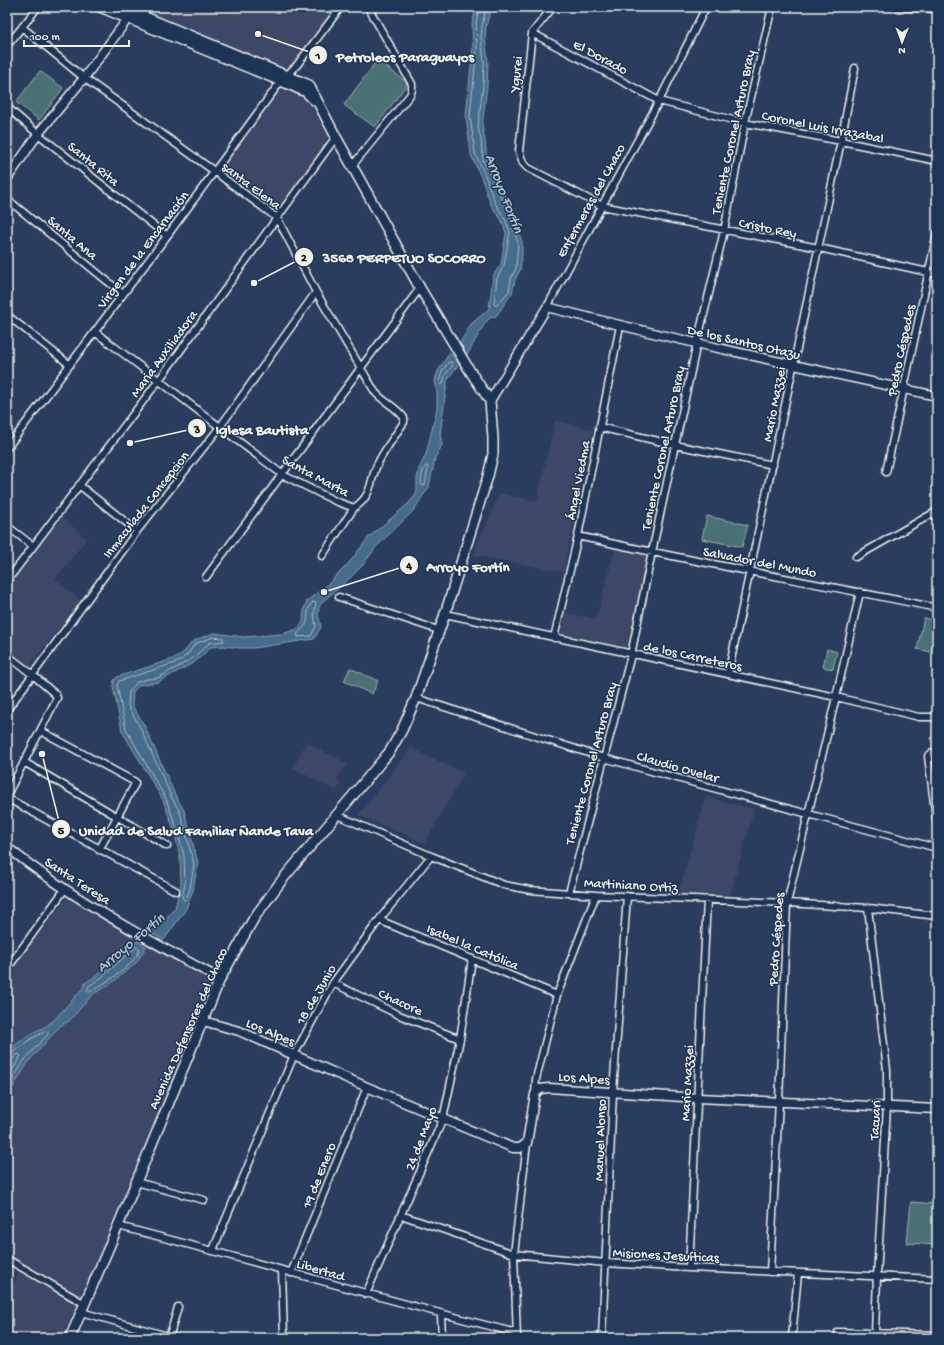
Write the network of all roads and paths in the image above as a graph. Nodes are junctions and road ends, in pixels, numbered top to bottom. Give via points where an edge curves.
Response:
1 (38, 7) edge
2 (100, 7) edge
3 (121, 7) edge
4 (341, 7) edge
5 (368, 7) edge
6 (553, 7) edge
7 (706, 7) edge
8 (772, 7) edge
9 (896, 8) edge
10 (937, 9) edge
11 (130, 15) junction
12 (22, 27) junction
13 (532, 33) junction
14 (7, 46) edge
15 (855, 68) dead end
16 (84, 78) junction
17 (283, 78) junction
18 (659, 101) junction
19 (319, 106) junction
20 (7, 107) edge
21 (745, 123) junction
22 (38, 134) junction
23 (336, 137) junction
24 (842, 141) junction
25 (519, 150) joint
26 (937, 161) edge
27 (352, 166) junction
28 (214, 171) junction
29 (7, 179) edge
30 (7, 199) edge
31 (602, 206) junction
32 (277, 218) junction
33 (724, 231) junction
34 (937, 233) edge
35 (167, 236) junction
36 (819, 248) junction
37 (928, 273) junction
38 (937, 274) edge
39 (420, 288) junction
40 (316, 292) junction
41 (123, 294) junction
42 (547, 307) junction
43 (8, 316) edge
44 (620, 326) junction
45 (95, 332) junction
46 (698, 343) junction
47 (70, 365) junction
48 (793, 365) junction
49 (361, 368) junction
50 (159, 380) junction
51 (904, 389) junction
52 (937, 396) edge
53 (490, 401) junction
54 (220, 427) junction
55 (599, 427) junction
56 (675, 445) junction
57 (7, 448) edge
58 (773, 465) junction
59 (886, 472) dead end
60 (284, 474) junction
61 (79, 485) junction
62 (354, 508) junction
63 (937, 511) edge
64 (7, 526) edge
65 (137, 531) junction
66 (578, 536) junction
67 (33, 546) junction
68 (652, 552) junction
69 (322, 556) dead end
70 (856, 557) dead end
71 (750, 572) junction
72 (206, 577) dead end
73 (7, 581) edge
74 (860, 592) junction
75 (339, 598) dead end
76 (937, 608) edge
77 (445, 614) junction
78 (438, 630) junction
79 (554, 638) junction
80 (631, 655) junction
81 (7, 656) edge
82 (728, 674) junction
83 (34, 675) junction
84 (416, 698) junction
85 (836, 698) junction
86 (7, 710) edge
87 (937, 717) edge
88 (41, 731) junction
89 (937, 752) edge
90 (604, 758) junction
91 (24, 762) junction
92 (7, 795) edge
93 (7, 798) edge
94 (808, 814) junction
95 (337, 815) junction
96 (117, 817) junction
97 (937, 826) edge
98 (167, 846) dead end
99 (7, 847) edge
100 (937, 848) edge
101 (99, 850) junction
102 (431, 856) junction
103 (66, 889) junction
104 (176, 891) dead end
105 (568, 893) junction
106 (596, 895) junction
107 (627, 896) junction
108 (707, 900) junction
109 (787, 903) junction
110 (868, 908) junction
111 (937, 916) edge
112 (379, 920) junction
113 (472, 959) junction
114 (7, 969) edge
115 (220, 978) junction
116 (333, 983) junction
117 (557, 996) junction
118 (203, 1021) junction
119 (460, 1039) junction
120 (294, 1055) junction
121 (367, 1088) junction
122 (613, 1092) junction
123 (535, 1094) junction
124 (698, 1098) junction
125 (779, 1101) junction
126 (887, 1106) junction
127 (937, 1109) edge
128 (443, 1119) junction
129 (527, 1143) junction
130 (136, 1182) junction
131 (204, 1200) dead end
132 (401, 1215) junction
133 (118, 1226) junction
134 (213, 1250) junction
135 (514, 1254) junction
136 (7, 1259) edge
137 (606, 1263) junction
138 (690, 1268) junction
139 (282, 1270) junction
140 (770, 1272) junction
141 (291, 1273) junction
142 (798, 1273) junction
143 (877, 1276) junction
144 (937, 1279) edge
145 (366, 1294) junction
146 (178, 1307) dead end
147 (83, 1308) junction
148 (441, 1314) junction
149 (838, 1332) dead end
150 (875, 1333) junction
151 (937, 1335) edge
152 (517, 1336) edge
153 (70, 1338) edge
154 (171, 1338) edge
155 (284, 1338) edge
156 (442, 1338) edge
157 (602, 1338) edge
158 (792, 1338) edge

1 - 12 street
2 - 11 main road
3 - 11 main road
4 - 17 street, Virgen de la Encarnación
5 - 27 street via 412,84 412,90
6 - 13 street
7 - 18 street, Enfermeras del Chaco
8 - 21 street, Teniente Coronel Arturo Bray
9 - 10 street
11 - 16 street
11 - 17 main road
12 - 14 street
12 - 16 street, santa Elena
13 - 18 street, El Dorado
13 - 25 street, Ygurei
15 - 24 street, Mario Mazzei
16 - 22 street
16 - 28 street, santa Elena
17 - 19 main road via 306,92
17 - 19 main road, Avenida Defensores del Chaco via 309,85
17 - 28 street, Virgen de la Encarnación
18 - 21 street, Coronel Luis Irrazabal
18 - 31 street, Enfermeras del Chaco
19 - 23 main road, Avenida Defensores del Chaco
20 - 22 street, Santa Rita
21 - 24 street, Coronel Luis Irrazabal
21 - 33 street, Teniente Coronel Arturo Bray
22 - 29 street
22 - 35 street, Santa Rita
23 - 27 main road, Avenida Defensores del Chaco
23 - 32 street, Maria Auxiliadora
24 - 26 street, Coronel Luis Irrazabal
24 - 36 street, Mario Mazzei
25 - 31 street, Cristo Rey via 523,163 528,168
27 - 39 main road, Avenida Defensores del Chaco
28 - 32 street, santa Elena
28 - 35 street, Virgen de la Encarnación
30 - 41 street, Santa Ana
31 - 33 street, Cristo Rey
31 - 42 street, Enfermeras del Chaco
32 - 40 street, santa Elena
32 - 50 street, Maria Auxiliadora
33 - 36 street, Cristo Rey
33 - 46 street, Teniente Coronel Arturo Bray
34 - 37 street, Pedro Céspedes
35 - 41 street, Virgen de la Encarnación
36 - 37 street, Cristo Rey
36 - 48 street, Mario Mazzei
37 - 38 street, Cristo Rey
37 - 51 street, Pedro Céspedes
39 - 49 street
39 - 53 main road, Avenida Defensores del Chaco
40 - 49 street, santa Elena
40 - 54 street, Inmaculada Concepcion
41 - 45 street, Virgen de la Encarnación
42 - 44 street, De los Santos Otazu
42 - 53 street, Enfermeras del Chaco
43 - 47 street
44 - 46 street, De los Santos Otazu
44 - 55 street, Ángel Viedma
45 - 47 street, Virgen de la Encarnación
45 - 50 street, Santa Marta
46 - 48 street, De los Santos Otazu
46 - 56 street, Teniente Coronel Arturo Bray
47 - 57 street, Virgen de la Encarnación
48 - 51 street, De los Santos Otazu
48 - 58 street, Mario Mazzei
49 - 60 street
49 - 62 street, santa Elena via 379,396 396,409 404,418 404,422 376,467 369,491
50 - 54 street, Santa Marta
50 - 61 street, Maria Auxiliadora
51 - 52 street, De los Santos Otazu
51 - 59 street, Pedro Céspedes
53 - 77 main road, Avenida Defensores del Chaco via 493,454
54 - 60 street, Santa Marta
54 - 65 street, Inmaculada Concepcion
55 - 56 street
55 - 66 street, Ángel Viedma
56 - 58 street
56 - 68 street, Teniente Coronel Arturo Bray
58 - 71 street, Mario Mazzei
60 - 62 street, Santa Marta via 335,501
60 - 72 street
61 - 65 street
61 - 67 street, Maria Auxiliadora
62 - 69 street
63 - 70 street
64 - 67 street
65 - 83 street, Inmaculada Concepcion
66 - 68 street, Salvador del Mundo
66 - 79 street, Ángel Viedma
67 - 73 street, Maria Auxiliadora
68 - 71 street, Salvador del Mundo
68 - 80 street, Teniente Coronel Arturo Bray
71 - 74 street, Salvador del Mundo
71 - 82 street, Mario Mazzei
74 - 76 street, Salvador del Mundo
74 - 85 street, Pedro Céspedes
75 - 78 street
77 - 78 main road, Avenida Defensores del Chaco
77 - 79 street, de los Carreteros
78 - 84 main road, Avenida Defensores del Chaco
79 - 80 street, de los Carreteros
80 - 82 street, de los Carreteros
80 - 90 street, Teniente Coronel Arturo Bray
81 - 83 street
82 - 85 street, de los Carreteros
83 - 86 street, Inmaculada Concepcion
83 - 88 street via 57,698
84 - 90 street, Claudio Ovelar
84 - 95 main road, Avenida Defensores del Chaco via 390,750
85 - 87 street, de los Carreteros via 919,717
85 - 94 street, Pedro Céspedes
88 - 91 street
88 - 96 street via 135,782
89 - 97 street via 928,756
90 - 94 street, Claudio Ovelar
90 - 105 street, Teniente Coronel Arturo Bray
91 - 92 street
91 - 96 street
93 - 101 street
94 - 100 street, Claudio Ovelar
94 - 109 street, Pedro Céspedes
95 - 102 street, Martiniano Ortiz
95 - 115 main road, Avenida Defensores del Chaco via 282,880 254,918
96 - 98 street
96 - 101 street
99 - 103 street, Santa Teresa
101 - 104 street
102 - 105 street, Martiniano Ortiz via 504,885
102 - 112 street, 18 de Junio
103 - 114 street
103 - 115 street, Santa Teresa via 136,933
105 - 106 street, Martiniano Ortiz
106 - 107 street, Martiniano Ortiz
106 - 117 street
107 - 108 street, Martiniano Ortiz
107 - 122 street, Manuel Alonso
108 - 109 street, Martiniano Ortiz
108 - 124 street, Mario Mazzei
109 - 110 street, Martiniano Ortiz
109 - 125 street, Pedro Céspedes
110 - 111 street, Martiniano Ortiz
110 - 126 street, Tacuari via 887,1070
112 - 113 street, Isabel la Católica
112 - 116 street, 18 de Junio
113 - 117 street, Isabel la Católica
113 - 119 street, 24 de Mayo
115 - 118 main road, Avenida Defensores del Chaco
116 - 119 street, Chacore via 400,1015
116 - 120 street, 18 de Junio
117 - 123 street via 536,1079
118 - 120 street, Los Alpes via 239,1031
118 - 130 main road, Avenida Defensores del Chaco
119 - 128 street, 24 de Mayo
120 - 121 street, Los Alpes
120 - 134 street, 18 de Junio
121 - 128 street, Los Alpes
121 - 141 street, 19 de Enero
122 - 123 street, Los Alpes via 549,1088 540,1089
122 - 124 street, Los Alpes
122 - 137 street, Manuel Alonso
123 - 129 street
124 - 125 street, Los Alpes
124 - 138 street, Mario Mazzei
125 - 126 street, Los Alpes
125 - 140 street, Pedro Céspedes
126 - 127 street, Los Alpes
126 - 143 street, Tacuari
128 - 129 street, Los Alpes via 513,1148 520,1148
128 - 132 street, 24 de Mayo
129 - 135 street
130 - 131 street
130 - 133 main road, Avenida Defensores del Chaco
132 - 135 street, Misiones Jesuíticas
132 - 145 street, 24 de Mayo
133 - 134 street, Libertad
133 - 147 main road, Avenida Defensores del Chaco
134 - 139 street, Libertad
135 - 137 street, Misiones Jesuíticas
135 - 152 street
136 - 147 street
137 - 138 street, Misiones Jesuíticas
137 - 157 street, Manuel Alonso
138 - 140 street, Misiones Jesuíticas
139 - 141 street, Libertad
139 - 155 street
140 - 142 street, Misiones Jesuíticas
141 - 145 street, Libertad
142 - 143 street, Misiones Jesuíticas
142 - 158 street
143 - 144 street, Misiones Jesuíticas
143 - 150 street, Tacuari
145 - 148 street, Libertad
146 - 154 street
147 - 153 main road, Avenida Defensores del Chaco
147 - 154 street
148 - 152 street, Libertad
148 - 156 street
149 - 150 street
150 - 151 street

